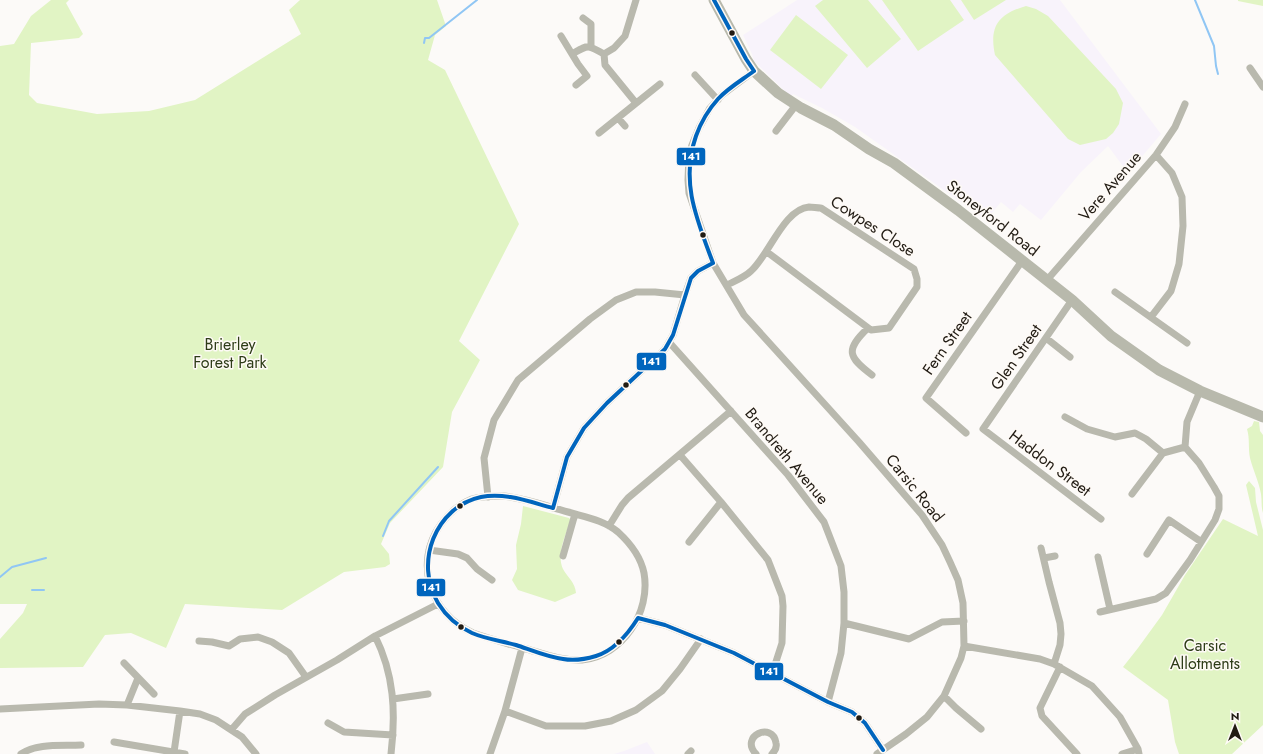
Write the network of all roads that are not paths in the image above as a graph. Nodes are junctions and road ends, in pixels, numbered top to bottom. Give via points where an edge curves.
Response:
1 (636, 0) edge
2 (714, 0) edge
3 (583, 18) dead end
4 (561, 36) dead end
5 (591, 47) junction
6 (572, 54) junction
7 (604, 54) junction
8 (1250, 68) dead end
9 (754, 71) junction
10 (695, 75) dead end
11 (660, 84) dead end
12 (576, 85) dead end
13 (1263, 87) edge
14 (718, 100) junction
15 (636, 103) junction
16 (1185, 104) dead end
17 (796, 105) junction
18 (618, 118) junction
19 (625, 126) dead end
20 (776, 131) dead end
21 (599, 133) dead end
22 (1156, 155) junction
23 (767, 252) junction
24 (1022, 261) junction
25 (713, 263) junction
26 (1047, 280) junction
27 (727, 285) junction
28 (1115, 292) dead end
29 (685, 295) junction
30 (1072, 300) junction
31 (1151, 317) junction
32 (868, 328) junction
33 (1046, 338) junction
34 (669, 342) junction
35 (1187, 343) dead end
36 (1070, 357) dead end
37 (872, 375) dead end
38 (1200, 391) junction
39 (731, 411) junction
40 (1065, 416) dead end
41 (1263, 417) edge
42 (983, 429) joint
43 (966, 433) dead end
44 (1185, 447) junction
45 (1163, 453) junction
46 (680, 455) junction
47 (1132, 494) dead end
48 (488, 497) junction
49 (721, 502) junction
50 (553, 508) junction
51 (575, 514) junction
52 (1101, 519) dead end
53 (609, 526) junction
54 (1200, 541) junction
55 (689, 542) dead end
56 (1042, 548) dead end
57 (429, 550) junction
58 (1146, 554) dead end
59 (563, 556) dead end
60 (1055, 556) dead end
61 (1098, 557) dead end
62 (1044, 558) junction
63 (492, 580) dead end
64 (438, 604) junction
65 (1110, 610) junction
66 (1100, 612) dead end
67 (638, 618) junction
68 (964, 621) junction
69 (844, 623) junction
70 (376, 636) junction
71 (701, 639) junction
72 (199, 641) dead end
73 (964, 646) junction
74 (522, 648) junction
75 (124, 663) dead end
76 (1057, 666) junction
77 (772, 674) junction
78 (306, 677) junction
79 (138, 678) junction
80 (154, 694) dead end
81 (428, 694) dead end
82 (944, 696) junction
83 (393, 699) junction
84 (828, 702) junction
85 (127, 705) junction
86 (0, 709) edge
87 (180, 711) junction
88 (505, 711) junction
89 (328, 723) dead end
90 (232, 729) junction
91 (981, 729) dead end
92 (393, 735) junction
93 (114, 742) dead end
94 (80, 745) dead end
95 (1139, 751) edge
96 (174, 752) junction
97 (880, 752) edge
98 (21, 754) edge
99 (185, 754) edge
100 (256, 754) edge
101 (391, 754) edge
102 (490, 754) edge
103 (756, 754) edge
104 (772, 754) edge
105 (1077, 754) edge
106 (1122, 754) edge

1 - 7 street via 624,36 614,48
2 - 9 main road, Stoneyford Road
3 - 5 street via 591,24
4 - 6 street
5 - 6 street via 586,46
5 - 7 street
6 - 12 street via 586,76
7 - 15 street via 605,65
8 - 13 street
9 - 14 street, Carsic Road
9 - 17 main road, Stoneyford Road via 778,94
10 - 14 street
11 - 15 street
14 - 25 street, Carsic Road via 698,128 688,168 689,193
15 - 18 street
16 - 22 street, Vere Avenue via 1175,127
17 - 20 street
17 - 24 main road, Stoneyford Road via 894,162
18 - 19 street
18 - 21 street
22 - 26 street, Vere Avenue
22 - 31 street via 1172,173 1182,198 1183,226 1179,264 1171,291
23 - 27 street, Cowpes Close via 751,271
23 - 32 street
23 - 32 street, Cowpes Close via 788,218 801,209 821,208 914,269 917,287 889,328
24 - 26 main road, Stoneyford Road
24 - 43 street, Fern Street via 926,398
25 - 27 street, Carsic Road
25 - 29 street via 691,278
26 - 30 main road, Stoneyford Road
27 - 68 street, Carsic Road via 744,315 922,515 942,546 958,580
28 - 31 street
29 - 34 street
29 - 48 street via 636,292 616,300 518,380 494,420 484,458
30 - 33 street, Glen Street
30 - 38 main road, Stoneyford Road via 1110,336 1159,370
31 - 35 street
32 - 37 street via 852,350 857,364
33 - 36 street
33 - 42 street, Glen Street
34 - 39 street, Brandreth Avenue
34 - 50 street via 665,350 607,403 584,428 567,457
38 - 41 main road, Stoneyford Road
38 - 44 street via 1187,422
39 - 46 street
39 - 69 street, Brandreth Avenue via 788,475 824,522 841,566
40 - 45 street via 1087,429 1115,437 1135,433
42 - 52 street, Haddon Street
44 - 45 street
44 - 54 street via 1199,463 1219,496 1215,520
45 - 47 street
46 - 49 street
46 - 53 street via 628,498
48 - 50 street via 518,498
48 - 57 street via 472,499 450,514 438,528
49 - 55 street
49 - 77 street via 768,560 782,596 782,643
50 - 51 street
51 - 53 street
51 - 59 street
53 - 67 street via 630,545 643,570 644,599
54 - 58 street via 1169,520
54 - 65 street via 1190,560 1164,595
56 - 62 street
57 - 63 street via 458,554 467,558
57 - 64 street via 429,581
60 - 62 street
61 - 65 street
62 - 76 street via 1060,623
64 - 70 street
64 - 74 street via 453,622 462,628
65 - 66 street
67 - 71 street
67 - 74 street via 617,645 584,660 563,659
68 - 69 street via 942,622 909,639
68 - 73 street, Carsic Road
69 - 84 street, Brandreth Avenue via 841,653
70 - 78 street
70 - 83 street via 384,654
71 - 77 street via 734,653
71 - 88 street via 662,691 636,710 611,721 585,726 546,726
72 - 78 street via 229,646 240,639 258,637 289,653
73 - 76 street via 1040,659
73 - 82 street, Carsic Road
74 - 88 street
75 - 79 street
76 - 95 street via 1092,686 1120,717
76 - 105 street via 1040,708 1042,716
77 - 84 street
78 - 90 street via 245,714
79 - 80 street
79 - 85 street
81 - 83 street
82 - 91 street
82 - 97 street, Carsic Road via 927,717
83 - 92 street
84 - 97 street via 852,712 865,723
85 - 86 street via 73,704
85 - 87 street
87 - 90 street via 200,714
87 - 96 street
88 - 102 street
89 - 92 street via 344,732
90 - 100 street
92 - 101 street
93 - 96 street
94 - 98 street via 40,747
95 - 106 street
96 - 99 street
103 - 104 street via 752,749 752,740 757,734 765,732 776,740 776,748

